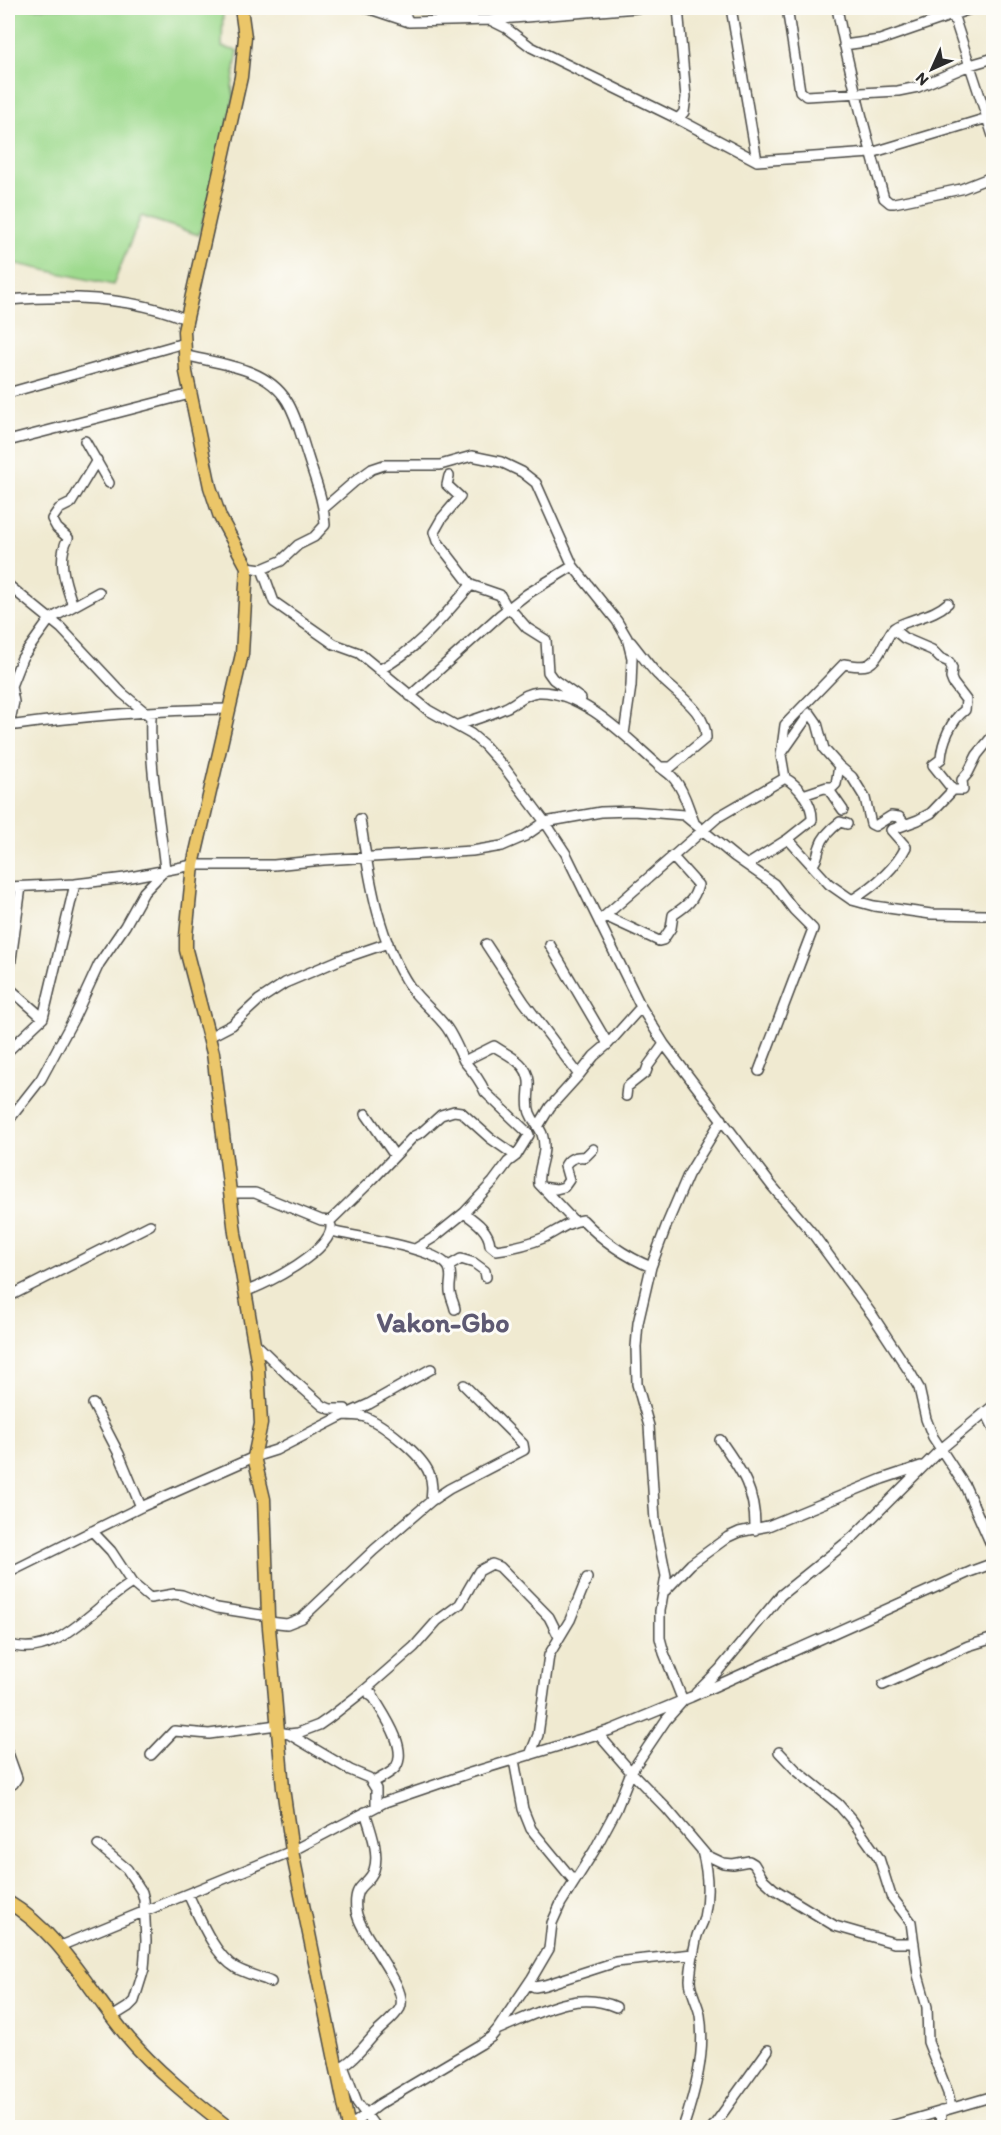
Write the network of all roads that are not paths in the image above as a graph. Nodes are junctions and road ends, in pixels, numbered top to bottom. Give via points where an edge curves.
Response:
1 (241, 8) edge
2 (367, 8) edge
3 (401, 8) edge
4 (637, 8) edge
5 (678, 8) edge
6 (730, 8) edge
7 (787, 8) edge
8 (837, 8) edge
9 (973, 8) edge
10 (551, 11) edge
11 (952, 11) edge
12 (490, 20) junction
13 (409, 22) junction
14 (844, 45) junction
15 (993, 58) edge
16 (970, 65) junction
17 (856, 94) junction
18 (990, 117) edge
19 (678, 119) junction
20 (993, 139) edge
21 (871, 153) junction
22 (757, 161) junction
23 (993, 176) edge
24 (8, 300) edge
25 (186, 319) junction
26 (184, 349) junction
27 (8, 393) edge
28 (190, 394) junction
29 (8, 441) edge
30 (84, 441) dead end
31 (97, 460) junction
32 (449, 477) dead end
33 (109, 483) dead end
34 (324, 508) junction
35 (573, 566) junction
36 (247, 567) junction
37 (262, 568) junction
38 (8, 585) edge
39 (471, 585) junction
40 (99, 592) dead end
41 (948, 603) dead end
42 (73, 606) junction
43 (511, 610) junction
44 (50, 619) junction
45 (893, 629) junction
46 (627, 638) junction
47 (379, 670) junction
48 (410, 696) junction
49 (809, 700) junction
50 (230, 709) junction
51 (147, 712) junction
52 (810, 713) junction
53 (604, 720) junction
54 (8, 725) edge
55 (458, 725) junction
56 (624, 734) junction
57 (993, 734) edge
58 (781, 755) junction
59 (839, 766) junction
60 (659, 767) junction
61 (785, 778) junction
62 (827, 787) junction
63 (953, 790) junction
64 (803, 795) junction
65 (843, 810) dead end
66 (360, 819) dead end
67 (546, 822) junction
68 (694, 822) junction
69 (847, 824) dead end
70 (905, 824) junction
71 (703, 830) junction
72 (788, 839) junction
73 (672, 856) junction
74 (366, 858) junction
75 (193, 865) junction
76 (747, 865) junction
77 (813, 865) junction
78 (165, 870) junction
79 (75, 885) junction
80 (8, 887) edge
81 (21, 887) junction
82 (852, 900) junction
83 (985, 915) dead end
84 (602, 918) junction
85 (388, 943) junction
86 (486, 944) dead end
87 (550, 945) dead end
88 (8, 981) edge
89 (8, 987) edge
90 (641, 1007) junction
91 (43, 1018) junction
92 (209, 1037) junction
93 (608, 1044) junction
94 (664, 1044) junction
95 (8, 1051) edge
96 (464, 1061) junction
97 (759, 1071) dead end
98 (579, 1075) junction
99 (626, 1096) dead end
100 (366, 1114) dead end
101 (722, 1119) junction
102 (8, 1121) edge
103 (539, 1125) junction
104 (593, 1149) dead end
105 (395, 1156) junction
106 (516, 1156) junction
107 (542, 1187) junction
108 (230, 1192) junction
109 (464, 1213) junction
110 (574, 1221) junction
111 (150, 1225) dead end
112 (331, 1226) junction
113 (415, 1249) junction
114 (449, 1266) junction
115 (651, 1268) junction
116 (486, 1277) dead end
117 (246, 1292) junction
118 (8, 1297) edge
119 (455, 1309) dead end
120 (255, 1342) junction
121 (431, 1369) dead end
122 (464, 1385) dead end
123 (93, 1404) dead end
124 (990, 1408) edge
125 (346, 1415) junction
126 (993, 1430) edge
127 (720, 1440) dead end
128 (941, 1449) junction
129 (254, 1457) junction
130 (924, 1465) junction
131 (431, 1501) junction
132 (141, 1507) junction
133 (755, 1530) junction
134 (92, 1531) junction
135 (993, 1551) edge
136 (993, 1563) edge
137 (8, 1573) edge
138 (587, 1578) dead end
139 (132, 1583) junction
140 (664, 1593) junction
141 (269, 1619) junction
142 (559, 1637) junction
143 (993, 1638) edge
144 (8, 1644) edge
145 (883, 1685) dead end
146 (366, 1689) junction
147 (687, 1699) junction
148 (281, 1731) junction
149 (598, 1734) junction
150 (779, 1752) dead end
151 (8, 1753) edge
152 (151, 1755) dead end
153 (530, 1755) junction
154 (514, 1760) junction
155 (630, 1772) junction
156 (372, 1783) junction
157 (8, 1784) edge
158 (376, 1806) junction
159 (365, 1812) junction
160 (98, 1845) dead end
161 (292, 1851) junction
162 (702, 1851) junction
163 (574, 1881) junction
164 (189, 1894) junction
165 (8, 1902) edge
166 (144, 1912) junction
167 (914, 1943) junction
168 (60, 1946) junction
169 (693, 1954) junction
170 (271, 1982) dead end
171 (528, 1984) junction
172 (615, 2007) dead end
173 (112, 2016) junction
174 (497, 2030) junction
175 (768, 2050) dead end
176 (340, 2067) junction
177 (993, 2096) edge
178 (951, 2108) junction
179 (941, 2111) junction
180 (366, 2114) junction
181 (349, 2126) edge
182 (226, 2127) edge
183 (376, 2127) edge
184 (683, 2127) edge
185 (712, 2127) edge
186 (884, 2127) edge
187 (940, 2127) edge

1 - 25 main road via 245,37 243,68
2 - 13 street
3 - 13 street
4 - 10 street
5 - 19 street via 686,97 684,112
6 - 22 street
7 - 17 street via 802,95
8 - 14 street
9 - 11 street
10 - 12 street
11 - 14 street via 880,40
11 - 16 street
12 - 13 street
12 - 19 street via 531,46
14 - 17 street
15 - 16 street
16 - 17 street via 918,87
16 - 18 street
17 - 21 street
18 - 20 street
18 - 21 street
19 - 22 street
21 - 22 street
21 - 23 street via 884,198 890,203 961,189
24 - 25 street via 95,300 157,308
25 - 26 main road
26 - 27 street
26 - 28 main road
26 - 34 street via 254,372 274,385 295,417
28 - 29 street
28 - 36 main road via 218,511
30 - 31 street
31 - 33 street
31 - 42 street via 71,504 59,508 52,519 68,538 64,545 63,576
32 - 39 street via 447,485 460,497 434,532
34 - 35 street via 372,469 384,465 441,465 472,456 501,462 522,471 536,483
34 - 37 street via 325,525 314,537 298,545 282,561
35 - 43 street via 527,594
35 - 46 street
36 - 37 street
36 - 50 main road via 244,639
37 - 47 street via 274,602 334,644 359,653
38 - 44 street
39 - 43 street via 500,595
39 - 47 street via 423,636
40 - 42 street
41 - 45 street via 931,615
42 - 44 street
43 - 48 street
43 - 53 street via 527,628 546,640 552,679 598,708
44 - 51 street via 122,693
44 - 54 street via 22,658 10,686 14,702
45 - 49 street via 872,662 865,666 844,664
45 - 63 street via 949,663 952,683 966,700 965,710 958,715 941,750 941,759 933,765
46 - 56 street via 632,668
46 - 60 street via 707,727 706,738 671,768
47 - 48 street
48 - 55 street
49 - 52 street
49 - 58 street via 785,725
50 - 51 street
50 - 75 main road
51 - 54 street
51 - 78 street via 151,717
52 - 58 street
52 - 59 street via 824,749
53 - 55 street via 569,699 537,692
53 - 56 street
55 - 67 street via 484,745
56 - 60 street
57 - 63 street via 962,780 963,790
58 - 61 street
59 - 62 street via 836,784
59 - 70 street via 852,777 865,798 871,824 875,826 891,816 899,817
60 - 68 street via 675,779
61 - 64 street
61 - 71 street
62 - 64 street
62 - 65 street
63 - 70 street via 931,813
64 - 72 street via 811,805 812,820
66 - 74 street
67 - 68 street via 633,811 684,815
67 - 74 street via 502,846
67 - 84 street
68 - 71 street
69 - 77 street via 840,822 832,828
70 - 82 street via 891,830 906,847 897,862
71 - 73 street
71 - 76 street
72 - 76 street
72 - 77 street
73 - 84 street
73 - 84 street via 698,885 685,909 673,915 663,940
74 - 75 street via 274,866
74 - 85 street
75 - 78 street
75 - 92 main road via 186,950
76 - 97 street via 774,884 813,929
77 - 82 street
78 - 79 street
78 - 102 street via 144,892 90,980 41,1079
79 - 81 street
79 - 91 street
80 - 81 street
81 - 88 street
82 - 83 street via 931,914
84 - 90 street
85 - 92 street via 285,983 232,1025
85 - 96 street via 411,987 448,1029
86 - 98 street
87 - 93 street
89 - 91 street
90 - 93 street
90 - 94 street
91 - 95 street
92 - 108 main road
93 - 98 street
94 - 99 street via 646,1072 627,1087
94 - 101 street
96 - 103 street via 494,1046 516,1059 529,1080 530,1114
96 - 106 street via 485,1092 528,1132
98 - 103 street
100 - 105 street
101 - 115 street via 688,1175
101 - 128 street via 873,1316 919,1388 928,1427
103 - 107 street via 544,1148 538,1178
104 - 107 street via 585,1157 568,1160 565,1166 569,1180 564,1186
105 - 106 street via 441,1115 454,1111 461,1112
105 - 112 street
106 - 109 street
107 - 110 street
108 - 112 street via 255,1193
108 - 117 main road
109 - 110 street via 486,1232 493,1248 505,1252
109 - 113 street
110 - 115 street via 583,1220 622,1252
111 - 118 street
112 - 113 street
112 - 117 street via 326,1242 312,1254 261,1287
113 - 114 street
114 - 116 street via 461,1259 486,1271
114 - 119 street via 449,1293
115 - 140 street via 638,1323 637,1384 649,1426 654,1521 666,1576
117 - 120 main road
120 - 125 street via 323,1406 345,1409
120 - 129 main road via 261,1424
121 - 125 street
122 - 131 street via 523,1444 524,1450
123 - 132 street
124 - 126 street
124 - 128 street
125 - 129 street
125 - 131 street via 363,1416 376,1423 426,1466
127 - 133 street via 749,1487
128 - 130 street
128 - 135 street via 964,1486
129 - 132 street
129 - 141 main road via 264,1499
130 - 133 street
130 - 147 street via 854,1537 782,1595 719,1670
131 - 141 street via 302,1618 287,1624
132 - 134 street
133 - 140 street via 728,1537 708,1550
134 - 137 street
134 - 139 street
136 - 147 street
138 - 142 street
139 - 141 street via 150,1598 183,1595 217,1608
139 - 144 street via 55,1640 33,1648
140 - 147 street via 660,1638
141 - 148 main road
142 - 146 street via 549,1617 500,1567 492,1564 479,1571 460,1605 437,1621
142 - 153 street via 547,1661 538,1736
143 - 145 street
146 - 148 street via 319,1725
146 - 156 street via 397,1741 399,1758 395,1769
147 - 149 street
147 - 155 street via 666,1720
148 - 152 street via 174,1731
148 - 156 street
148 - 161 main road via 283,1788
149 - 153 street
149 - 155 street
150 - 167 street via 838,1804 879,1858 891,1896 911,1922
151 - 157 street via 17,1778
153 - 154 street
154 - 158 street
154 - 163 street via 531,1829
155 - 162 street
155 - 163 street via 616,1810
156 - 158 street
158 - 159 street
159 - 161 street
159 - 176 street via 375,1868 357,1890 356,1914 402,2000 399,2009
160 - 166 street via 126,1869 142,1892
161 - 164 street
161 - 176 main road
162 - 167 street via 723,1863 754,1863 774,1889 835,1926 894,1943
162 - 169 street via 708,1890
163 - 171 street via 552,1923 549,1949
164 - 166 street
164 - 170 street via 226,1960
165 - 168 main road via 36,1921
166 - 168 street
166 - 173 street via 144,1970 134,2001
167 - 178 street via 927,2007 928,2042
168 - 173 main road
169 - 171 street via 616,1962 536,1987
169 - 184 street via 690,1984 697,1999 702,2047
171 - 174 street
172 - 174 street via 594,2000 573,2001
173 - 182 main road via 167,2076
174 - 180 street via 481,2044
175 - 185 street
176 - 180 street
176 - 181 main road
177 - 178 street
178 - 179 street
179 - 186 street
179 - 187 street
180 - 181 street
180 - 183 street

